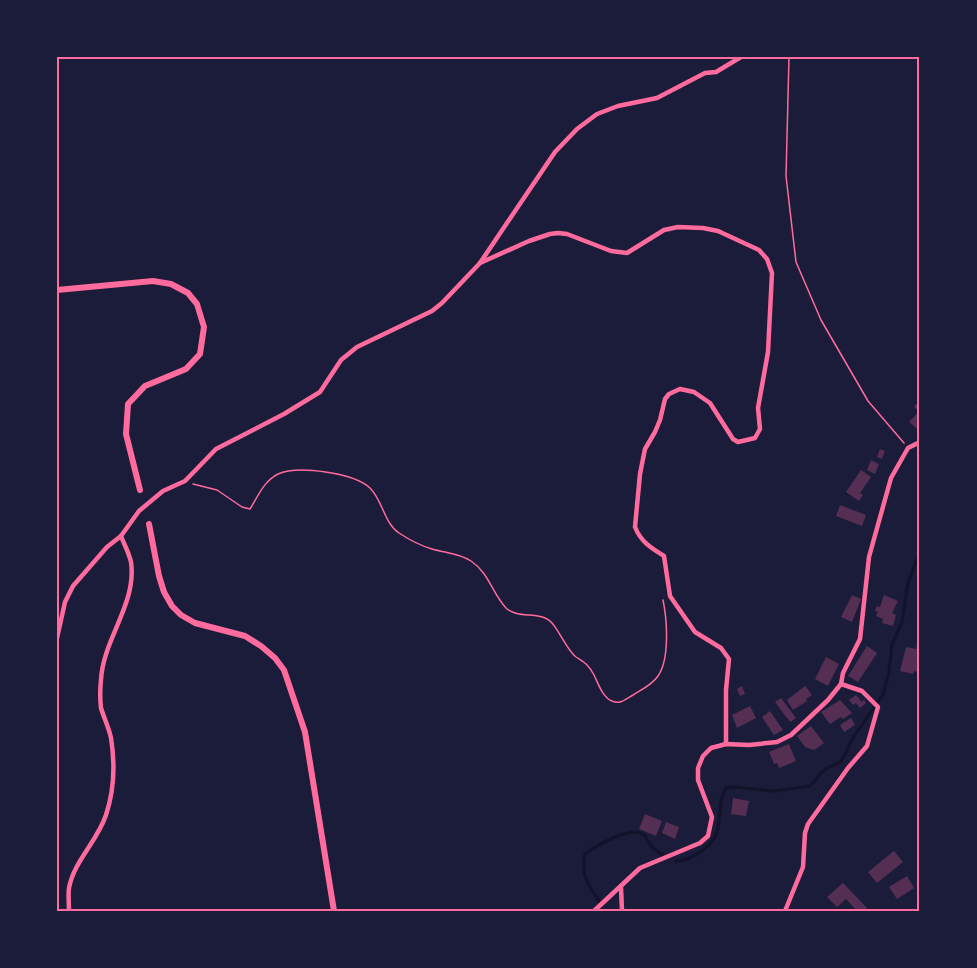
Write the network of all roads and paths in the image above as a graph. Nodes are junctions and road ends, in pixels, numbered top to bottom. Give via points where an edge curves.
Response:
1 (741, 57) edge
2 (789, 57) edge
3 (480, 263) junction
4 (57, 290) edge
5 (920, 442) edge
6 (908, 448) junction
7 (185, 481) junction
8 (140, 490) dead end
9 (149, 524) dead end
10 (121, 536) junction
11 (661, 593) dead end
12 (57, 638) edge
13 (841, 684) junction
14 (726, 744) junction
15 (621, 886) junction
16 (69, 911) edge
17 (334, 911) edge
18 (594, 911) edge
19 (622, 911) edge
20 (785, 911) edge

1 - 3 street via 657,98 597,114 576,129 555,152
2 - 6 path via 786,176 796,262 821,320 868,401
3 - 7 street via 432,311 357,347 341,360 320,392 216,449
3 - 14 street via 558,233 627,253 664,230 678,227 718,231 759,250 767,259 772,273 768,352 758,408 760,429 755,438 738,442 710,404 694,392 680,389 669,394 645,449 635,527 641,541 664,556 670,596 695,632 721,648 729,659
4 - 8 street via 153,281 171,284 188,293 197,304 204,327 200,354 186,369 145,386 128,404 126,434
5 - 6 street
6 - 13 street via 891,478 882,509 869,557 860,639
7 - 10 street via 163,491 139,512
7 - 11 path via 217,490 250,509 266,483 280,473 330,472 358,479 371,489 398,533 472,562 484,572 508,610 545,617 552,623 613,702 622,702 658,676 666,644
9 - 17 street via 159,576 172,606 195,623 245,636 275,658 284,670 305,732
10 - 12 street via 74,585
10 - 16 street via 131,560 131,577 123,614 102,660 101,681 101,706 113,754 112,786 95,842 75,869 69,888
13 - 14 street via 791,735 777,742
13 - 20 street via 862,691 878,707 867,746 808,824 803,867
14 - 15 street via 711,748 698,768 698,780 712,816 708,836 640,868
15 - 18 street
15 - 19 street

